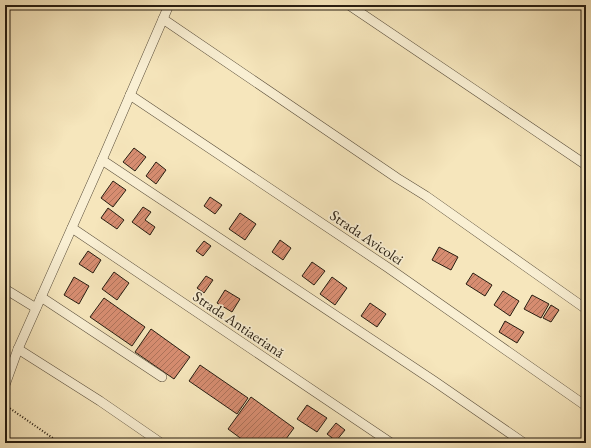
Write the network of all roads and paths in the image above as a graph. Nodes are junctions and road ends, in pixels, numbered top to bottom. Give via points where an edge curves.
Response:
1 (169, 5) edge
2 (349, 5) edge
3 (163, 19) junction
4 (130, 95) junction
5 (102, 160) junction
6 (586, 165) edge
7 (72, 228) junction
8 (5, 289) edge
9 (42, 297) junction
10 (36, 308) junction
11 (586, 308) edge
12 (18, 349) junction
13 (162, 377) dead end
14 (5, 385) edge
15 (5, 405) edge
16 (586, 406) edge
17 (60, 443) edge
18 (161, 443) edge
19 (391, 443) edge
20 (524, 443) edge

1 - 3 street
2 - 6 street
3 - 4 street
3 - 11 street via 426,196
4 - 5 street
4 - 16 street, Strada Avicolei via 387,267
5 - 7 street
5 - 20 street
7 - 9 street
7 - 19 street, Strada Antiaeriană
8 - 10 street
9 - 10 street
9 - 13 street
10 - 12 street
12 - 14 street
12 - 18 street
15 - 17 path

